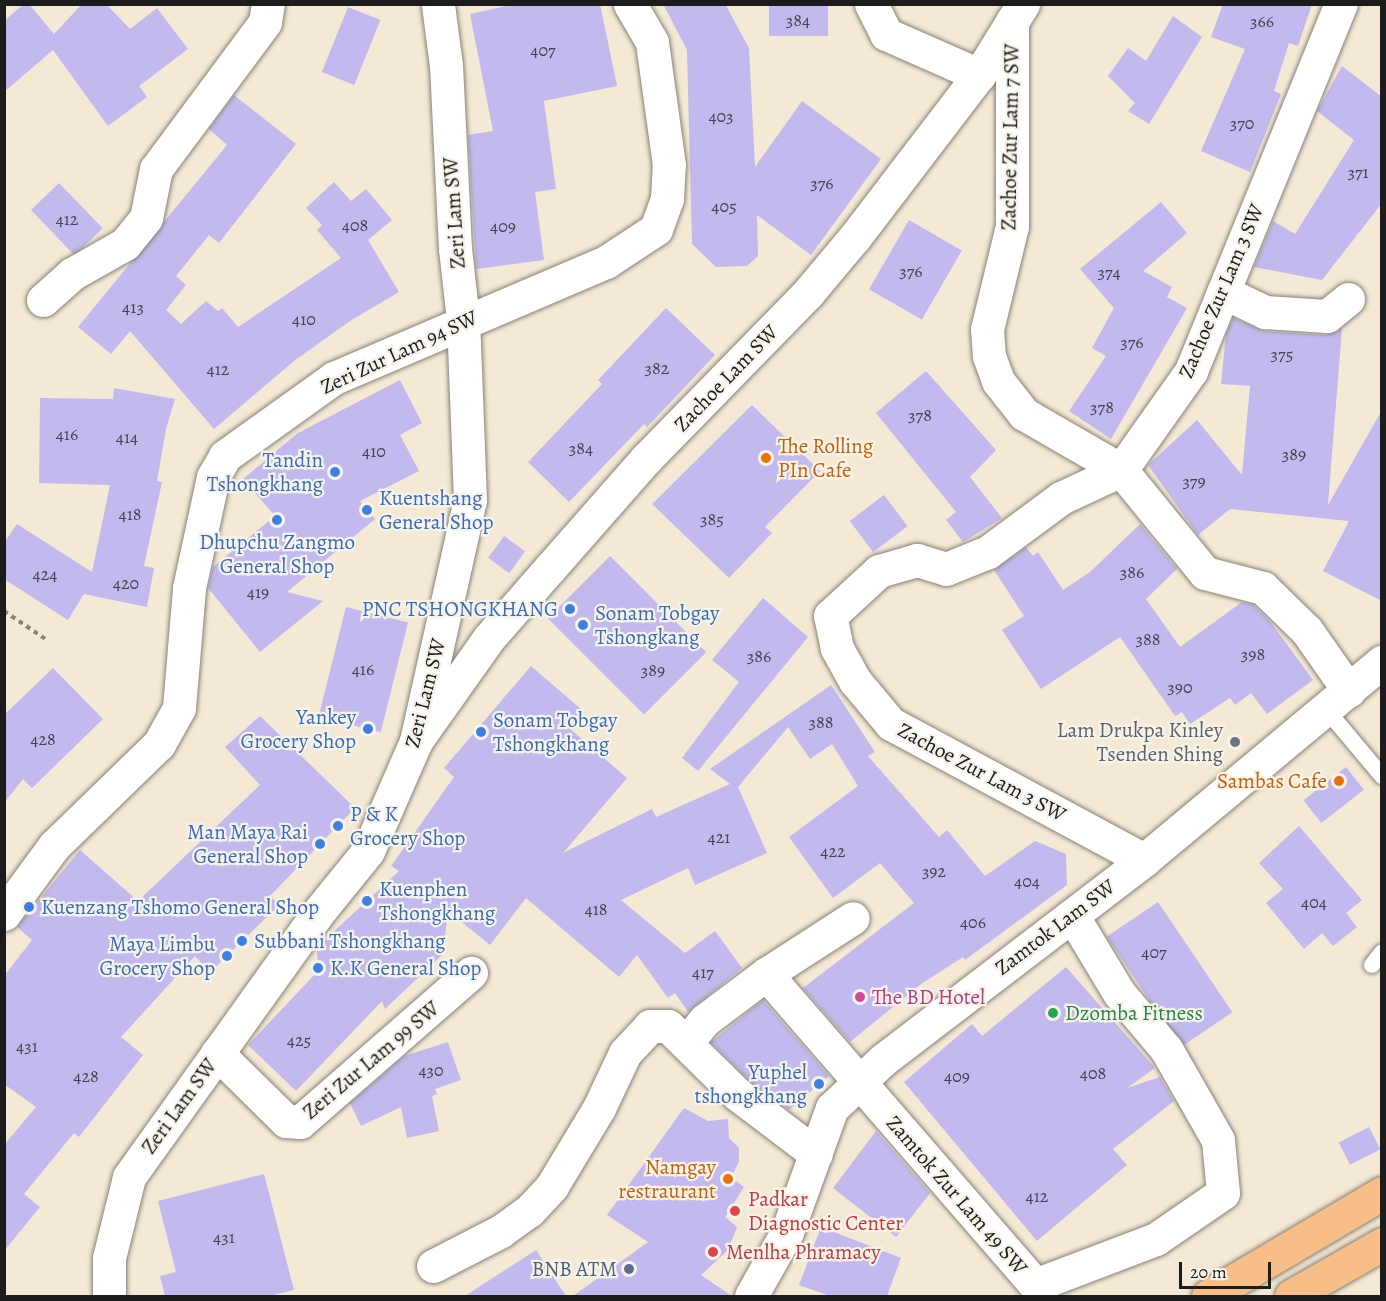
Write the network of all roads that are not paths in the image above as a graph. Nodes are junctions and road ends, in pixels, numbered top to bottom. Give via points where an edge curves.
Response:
1 (268, 4) edge
2 (438, 4) edge
3 (630, 4) edge
4 (871, 4) edge
5 (1341, 4) edge
6 (1017, 12) edge
7 (978, 75) junction
8 (1223, 292) junction
9 (1348, 299) dead end
10 (43, 300) dead end
11 (463, 320) junction
12 (1121, 470) junction
13 (1382, 662) edge
14 (1337, 700) junction
15 (416, 741) junction
16 (1382, 777) edge
17 (1144, 861) junction
18 (4, 914) edge
19 (1072, 915) junction
20 (853, 918) dead end
21 (471, 973) dead end
22 (766, 974) junction
23 (687, 1042) junction
24 (217, 1053) junction
25 (859, 1082) junction
26 (816, 1154) junction
27 (1382, 1193) edge
28 (1382, 1244) edge
29 (433, 1266) dead end
30 (109, 1296) edge
31 (751, 1296) edge
32 (1208, 1296) edge
33 (1291, 1296) edge

1 - 10 street via 265,22 156,169 146,218 125,244 72,274
2 - 11 street, Zeri Lam SW via 446,66 455,249
3 - 11 street, Zeri Zur Lam 94 SW via 652,42 669,165 667,199 656,229 606,262
4 - 7 street via 886,34
5 - 8 street, Zachoe Zur Lam 3 SW
6 - 7 street, Zachoe Lam SW
6 - 12 street, Zachoe Zur Lam 7 SW via 1012,226 987,329 989,356 998,381 1024,414
7 - 15 street, Zachoe Lam SW via 921,154 815,285 580,533 489,638
8 - 9 street via 1265,312 1327,316
8 - 12 street, Zachoe Zur Lam 3 SW via 1191,371
11 - 15 street, Zeri Lam SW via 470,500
11 - 18 street, Zeri Zur Lam 94 SW via 334,378 225,456 213,477 189,588 179,708 159,744 54,846
12 - 14 street, Zachoe Zur Lam 7 SW via 1205,573 1263,588 1307,631
12 - 17 street, Zachoe Zur Lam 3 SW via 1061,498 988,552 946,569 917,560 879,571 830,616 837,648 855,681 891,724
13 - 14 street, Zamtok Lam SW
14 - 16 lane
14 - 17 street, Zamtok Lam SW
15 - 24 street, Zeri Lam SW via 368,851 317,914
17 - 19 street, Zamtok Lam SW
19 - 25 street, Zamtok Lam SW via 946,1009
19 - 25 street, Zamtok Zur Lam 49 SW via 1119,993 1166,1049 1218,1140 1223,1193 1156,1239 1035,1285
20 - 22 street
21 - 24 street, Zeri Zur Lam 99 SW via 300,1122 286,1120
22 - 23 street via 705,1020
22 - 25 street, Zamtok Zur Lam 49 SW
23 - 26 street via 736,1094
23 - 29 street via 668,1026 650,1026 625,1053 599,1108 552,1186 529,1211 501,1231
24 - 30 street, Zeri Lam SW via 129,1177 109,1258
25 - 26 street, Zamtok Lam SW via 832,1108
26 - 31 street, Zamtok Lam SW via 787,1232
27 - 32 highway
28 - 33 highway

